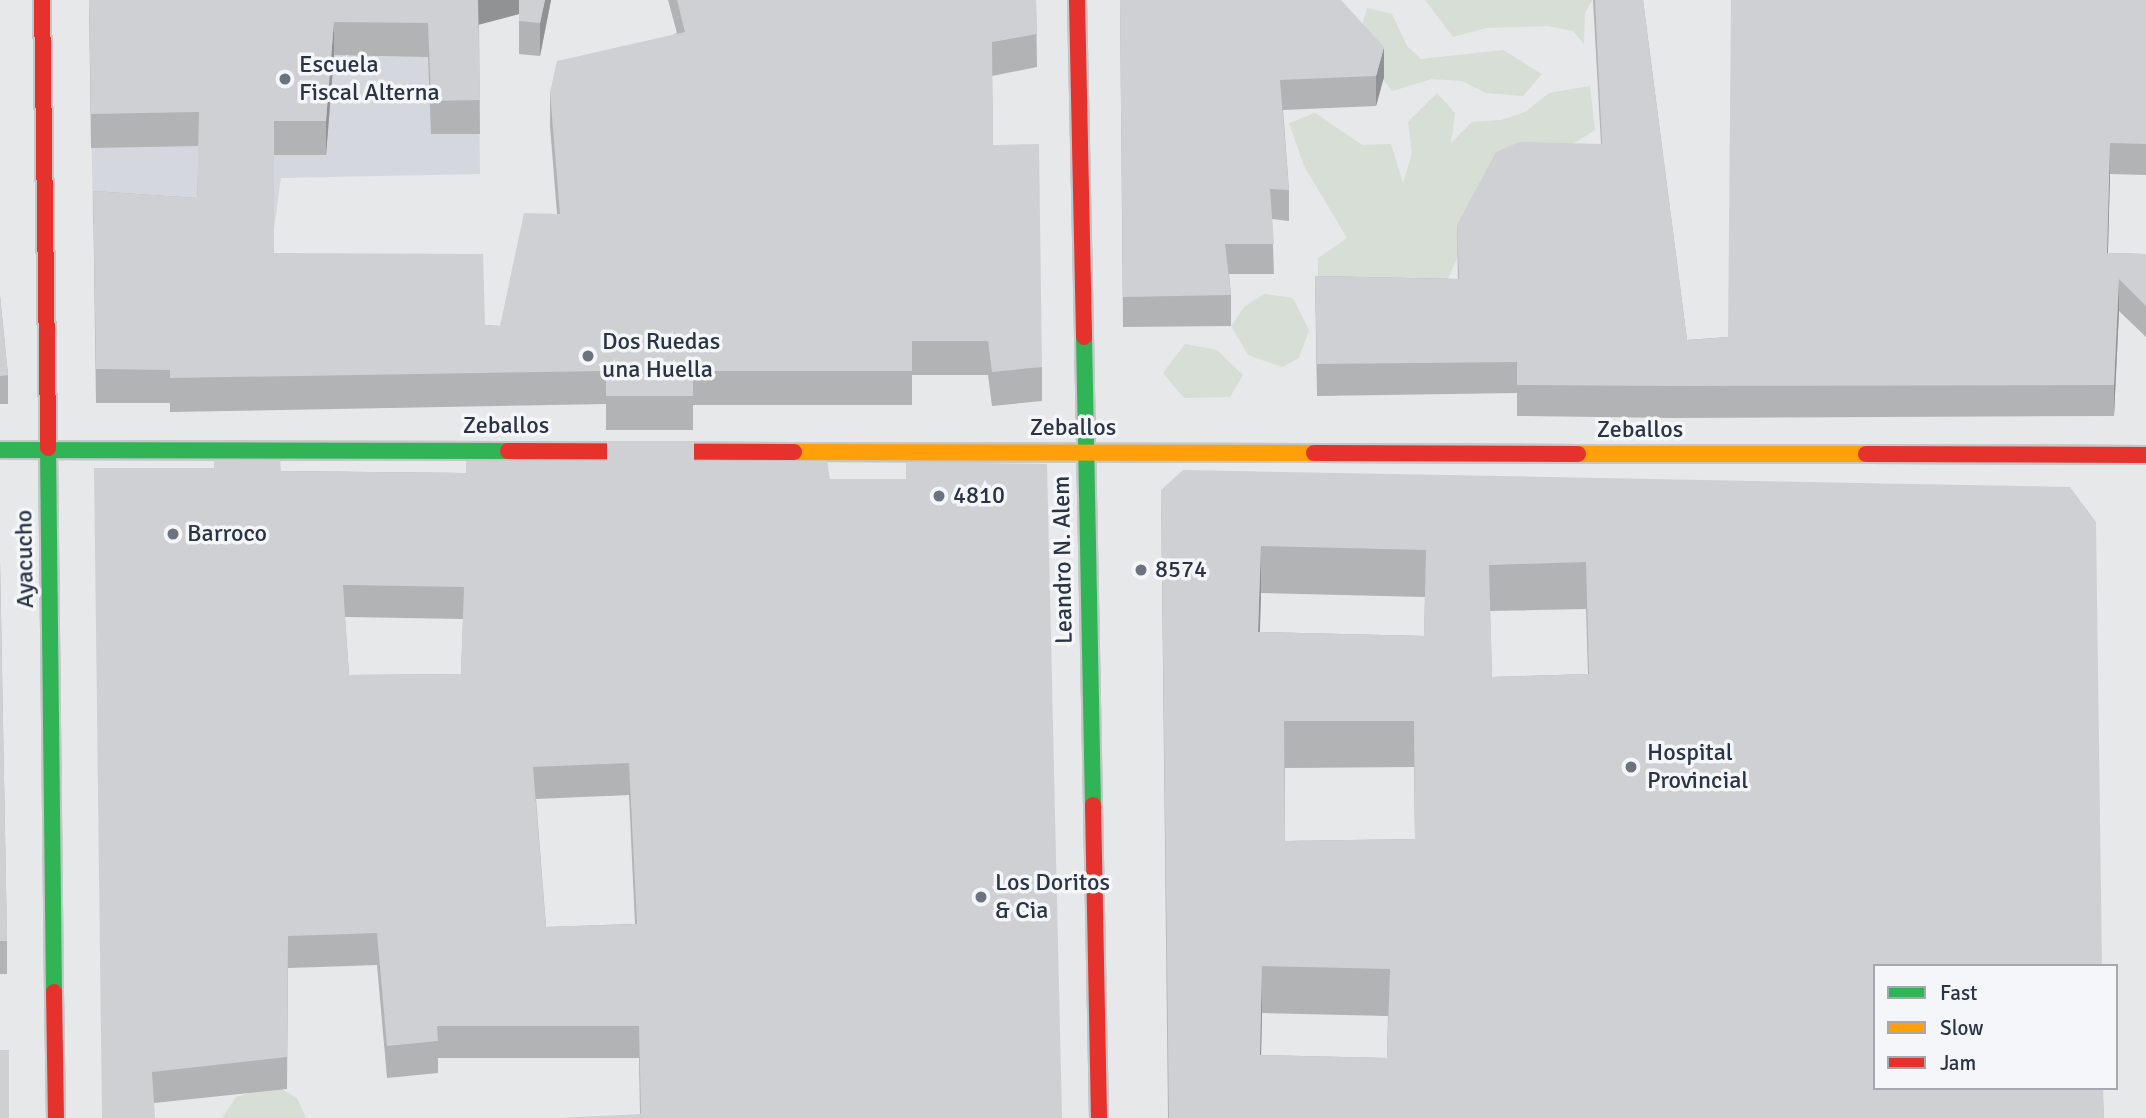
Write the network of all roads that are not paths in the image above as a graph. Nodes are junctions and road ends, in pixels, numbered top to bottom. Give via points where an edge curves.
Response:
1 (42, 0) edge
2 (1077, 0) edge
3 (46, 447) junction
4 (0, 450) edge
5 (1084, 451) junction
6 (2146, 455) edge
7 (56, 1118) edge
8 (1099, 1118) edge

1 - 3 main road, Ayacucho
2 - 5 main road, Leandro N. Alem
3 - 4 main road, Zeballos
3 - 5 main road, Zeballos
3 - 7 main road, Ayacucho
5 - 6 main road, Zeballos
5 - 8 main road, Leandro N. Alem

